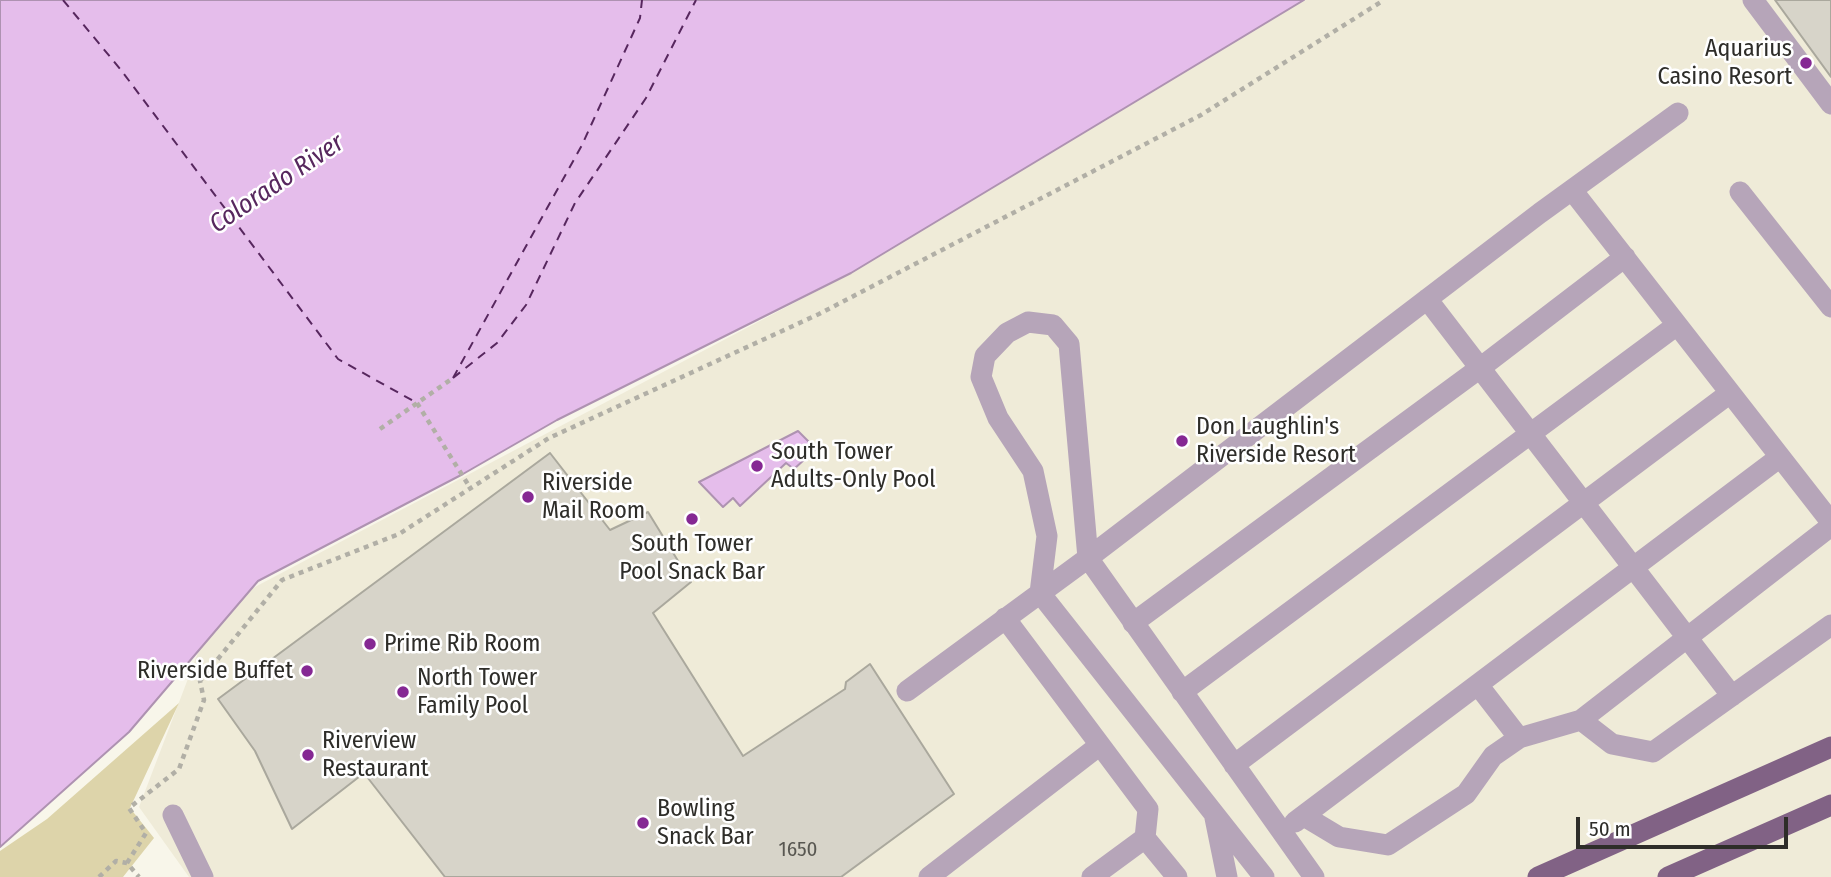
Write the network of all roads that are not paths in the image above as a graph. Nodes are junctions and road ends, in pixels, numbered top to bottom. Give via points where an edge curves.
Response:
1 (1753, 0) edge
2 (1831, 103) edge
3 (1678, 113) dead end
4 (1572, 190) junction
5 (1740, 191) dead end
6 (1625, 257) junction
7 (1427, 299) junction
8 (1831, 307) edge
9 (1677, 325) junction
10 (1480, 368) junction
11 (1730, 393) junction
12 (1531, 435) junction
13 (1780, 457) junction
14 (1582, 501) junction
15 (1831, 524) edge
16 (1087, 558) junction
17 (1633, 568) junction
18 (1040, 593) junction
19 (1005, 618) junction
20 (1133, 623) junction
21 (1831, 625) edge
22 (1687, 638) junction
23 (1478, 685) junction
24 (907, 691) dead end
25 (1182, 692) junction
26 (1732, 696) junction
27 (1581, 720) junction
28 (1519, 738) junction
29 (1100, 745) junction
30 (1831, 747) edge
31 (1234, 765) junction
32 (1831, 805) edge
33 (173, 815) dead end
34 (1215, 816) junction
35 (1304, 816) junction
36 (1281, 831) junction
37 (1145, 838) junction
38 (203, 877) edge
39 (929, 877) edge
40 (1092, 877) edge
41 (1177, 877) edge
42 (1227, 877) edge
43 (1264, 877) edge
44 (1314, 877) edge
45 (1538, 877) edge
46 (1668, 877) edge

1 - 2 lane
3 - 4 lane
4 - 6 lane
4 - 7 lane
5 - 8 lane
6 - 9 lane
6 - 10 lane
7 - 10 lane
7 - 16 lane
9 - 11 lane
9 - 12 lane
10 - 12 lane
10 - 20 lane
11 - 13 lane
11 - 14 lane
12 - 14 lane
12 - 25 lane
13 - 15 lane
13 - 17 lane
14 - 17 lane
14 - 31 lane
15 - 22 lane
16 - 18 lane
16 - 18 lane via 1069,344 1053,325 1028,322 1007,333 985,356 981,377 998,418 1034,471 1046,536
16 - 20 lane
17 - 22 lane
17 - 23 lane
18 - 19 lane
18 - 34 lane
19 - 24 lane
19 - 29 lane
20 - 25 lane
21 - 26 lane
22 - 26 lane
22 - 27 lane
23 - 28 lane
23 - 35 lane
25 - 31 lane
26 - 27 lane via 1653,752 1612,744
27 - 28 lane
28 - 35 lane via 1493,756 1466,794 1388,845 1339,837
29 - 37 lane via 1148,809
29 - 39 lane
30 - 45 main road
31 - 36 lane
32 - 46 main road
33 - 38 lane
34 - 42 lane
34 - 43 lane
35 - 36 lane
36 - 44 lane
37 - 40 lane
37 - 41 lane

